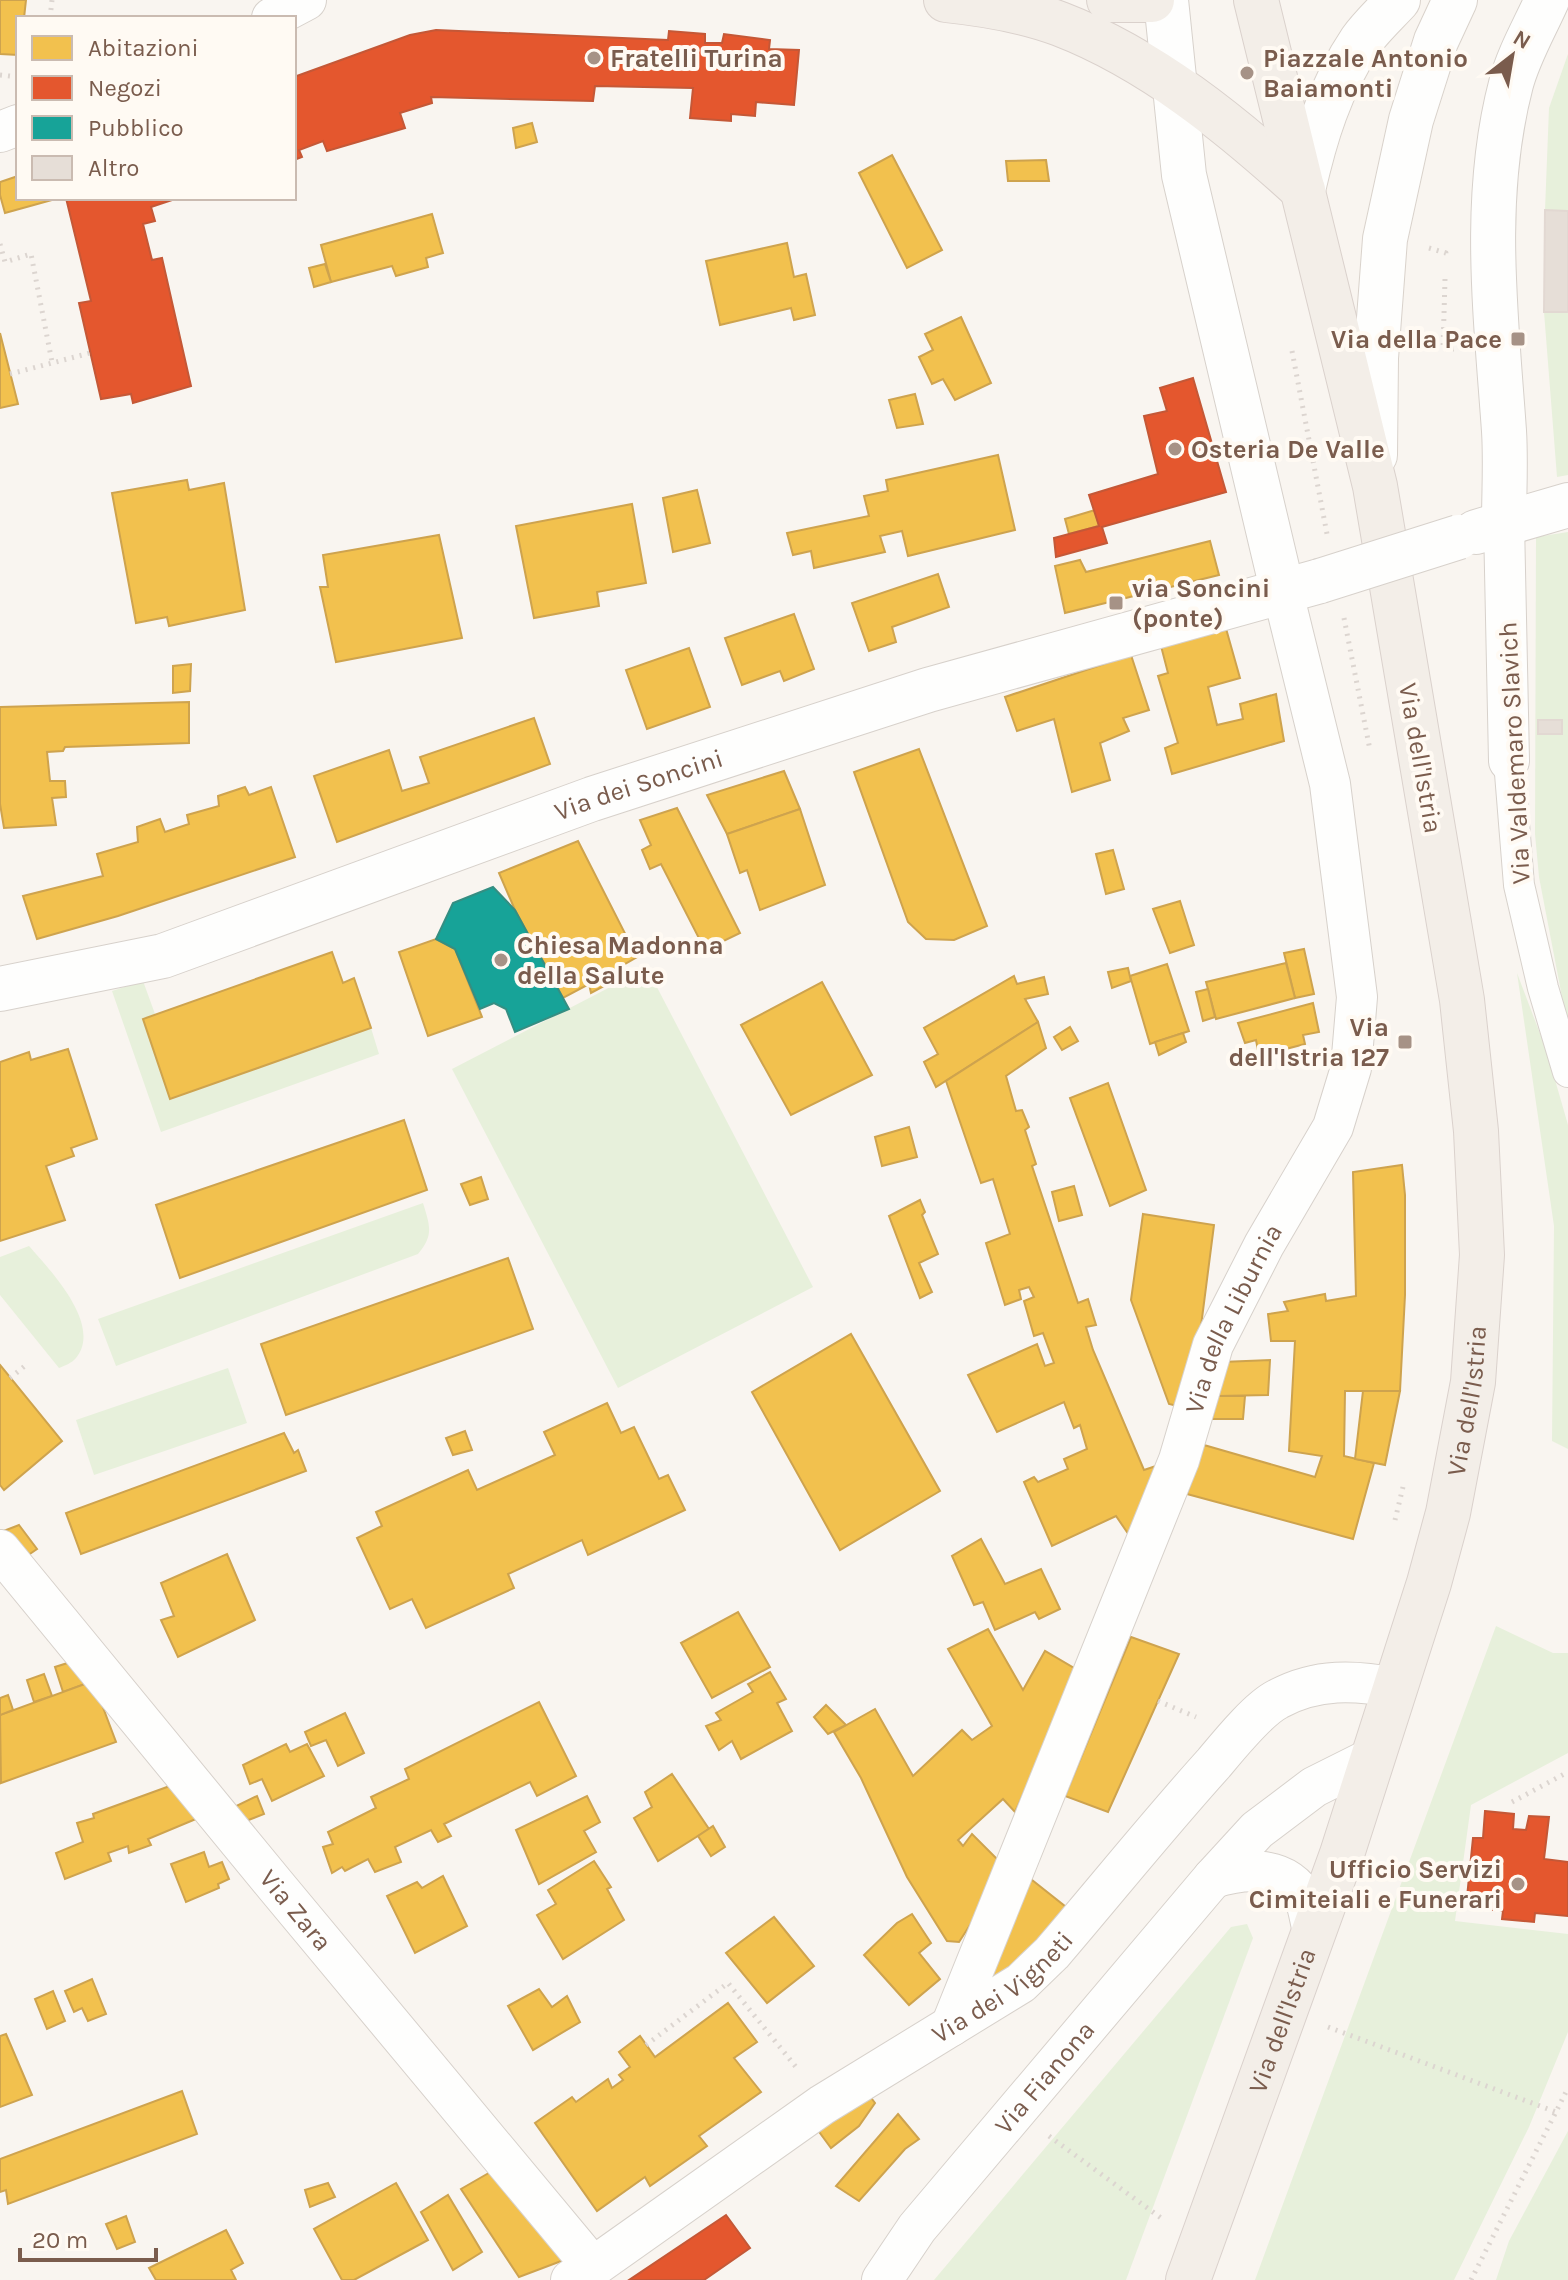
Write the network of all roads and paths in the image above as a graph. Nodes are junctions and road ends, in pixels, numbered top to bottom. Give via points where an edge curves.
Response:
1 (306, 0) edge
2 (946, 0) edge
3 (1109, 0) edge
4 (1152, 0) edge
5 (1166, 0) edge
6 (1256, 0) edge
7 (1398, 0) edge
8 (1455, 0) edge
9 (1547, 0) edge
10 (276, 16) edge
11 (1173, 86) junction
12 (1303, 190) junction
13 (0, 244) edge
14 (1416, 245) dead end
15 (1290, 341) dead end
16 (1462, 348) dead end
17 (90, 353) dead end
18 (52, 362) junction
19 (10, 374) dead end
20 (1375, 486) junction
21 (1568, 505) edge
22 (1504, 523) junction
23 (1319, 582) junction
24 (1509, 761) joint
25 (1373, 764) dead end
26 (0, 989) edge
27 (1568, 1072) edge
28 (26, 1365) dead end
29 (10, 1378) dead end
30 (1405, 1478) dead end
31 (1395, 1521) dead end
32 (0, 1550) edge
33 (1396, 1688) junction
34 (1374, 1757) junction
35 (1568, 1772) edge
36 (1512, 1802) dead end
37 (1213, 1878) junction
38 (1313, 1931) junction
39 (951, 2026) junction
40 (1327, 2026) dead end
41 (646, 2045) dead end
42 (804, 2070) dead end
43 (1568, 2088) edge
44 (1556, 2112) junction
45 (1044, 2133) dead end
46 (1166, 2203) dead end
47 (1161, 2218) junction
48 (1156, 2230) dead end
49 (582, 2274) edge
50 (882, 2280) edge
51 (1188, 2280) edge
52 (1471, 2280) edge

1 - 10 street
2 - 11 main road via 995,5 1060,24
3 - 4 main road
5 - 11 street
6 - 12 main road
7 - 12 street via 1362,40 1334,87 1314,139
8 - 20 street via 1411,120 1385,239 1376,358
9 - 22 street via 1511,82 1498,151 1494,314 1505,435
11 - 12 main road
11 - 23 street via 1184,175
12 - 20 main road
13 - 18 path via 5,262 31,254
14 - 16 path via 1446,253 1443,349
15 - 23 path
17 - 18 path
18 - 19 path
20 - 33 main road, Via dell'Istria via 1462,1000 1482,1255 1473,1382 1448,1513
21 - 22 street
22 - 23 street, Via dei Soncini, bridge
22 - 24 street, Via Valdemaro Slavich
23 - 25 path
23 - 26 street, Via dei Soncini via 928,690 592,799 163,956
23 - 39 street, Via della Liburnia via 1330,784 1357,997 1351,1068 1333,1127 1213,1345 1179,1460
24 - 27 street, Via Valdemaro Slavich via 1519,885
28 - 29 path
30 - 31 path
32 - 49 street, Via Zara
33 - 34 main road, Via dell'Istria
33 - 39 street, Via dei Vigneti via 1336,1681 1275,1700 1176,1805 1052,1953 1021,1983
34 - 37 street, Via Fianona via 1314,1787 1257,1830
34 - 38 main road, Via dell'Istria
35 - 36 path
37 - 38 street via 1239,1870 1269,1872 1292,1884 1305,1901
37 - 50 street, Via Fianona via 917,2228
38 - 51 main road, Via dell'Istria
39 - 49 street, Via dei Vigneti via 822,2105
40 - 44 path
41 - 42 path via 728,1983 796,2067
43 - 44 path
44 - 52 path
45 - 47 path
46 - 47 path
47 - 48 path

